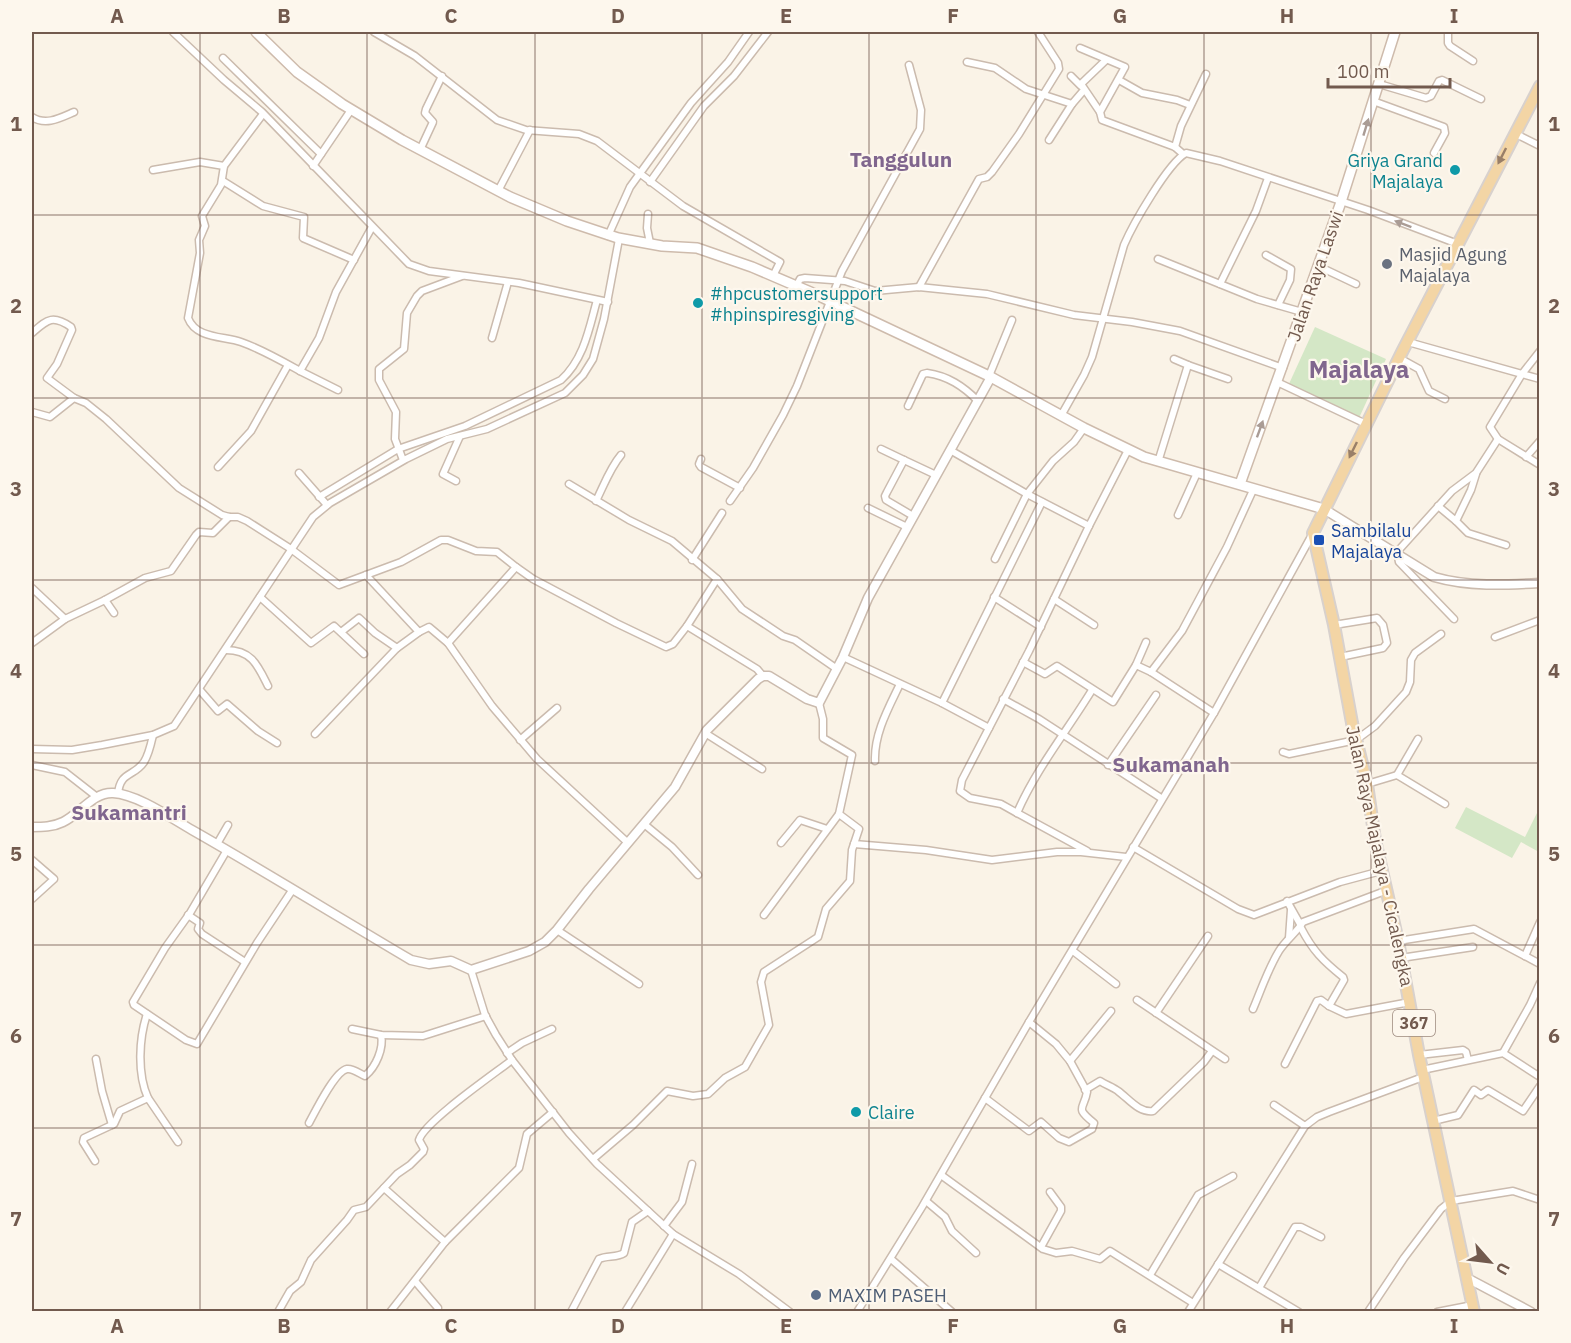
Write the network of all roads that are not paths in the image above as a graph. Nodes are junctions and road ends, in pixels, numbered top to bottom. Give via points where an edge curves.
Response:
1 (173, 32) edge
2 (256, 32) edge
3 (374, 32) edge
4 (748, 32) edge
5 (768, 32) edge
6 (1038, 32) edge
7 (1395, 32) edge
8 (1448, 32) edge
9 (1080, 48) dead end
10 (223, 58) dead end
11 (1106, 60) junction
12 (1473, 61) dead end
13 (967, 62) dead end
14 (909, 65) dead end
15 (237, 72) junction
16 (1206, 74) dead end
17 (1071, 75) dead end
18 (442, 76) junction
19 (719, 76) junction
20 (1119, 80) junction
21 (227, 81) junction
22 (727, 83) junction
23 (1379, 84) junction
24 (1083, 88) junction
25 (1538, 91) edge
26 (1043, 95) junction
27 (1481, 99) dead end
28 (1373, 101) junction
29 (270, 104) junction
30 (1072, 104) junction
31 (1190, 105) junction
32 (351, 110) junction
33 (74, 112) dead end
34 (263, 112) junction
35 (1100, 112) junction
36 (32, 117) edge
37 (530, 130) junction
38 (1514, 133) junction
39 (1049, 140) dead end
40 (1539, 146) edge
41 (1175, 147) junction
42 (420, 150) junction
43 (1434, 153) dead end
44 (1183, 154) junction
45 (320, 155) junction
46 (314, 165) junction
47 (224, 166) junction
48 (153, 170) dead end
49 (640, 175) junction
50 (1268, 178) junction
51 (223, 181) junction
52 (649, 181) junction
53 (498, 191) junction
54 (1341, 202) junction
55 (648, 214) dead end
56 (372, 227) junction
57 (614, 237) junction
58 (650, 243) junction
59 (1458, 244) junction
60 (1266, 255) dead end
61 (1158, 259) dead end
62 (354, 260) junction
63 (1318, 266) junction
64 (463, 276) junction
65 (773, 276) junction
66 (838, 280) junction
67 (508, 282) junction
68 (1220, 284) junction
69 (1356, 284) dead end
70 (796, 285) junction
71 (919, 287) junction
72 (603, 301) junction
73 (831, 301) junction
74 (1278, 305) junction
75 (1302, 312) junction
76 (1104, 319) junction
77 (1012, 320) dead end
78 (32, 333) edge
79 (492, 338) dead end
80 (1408, 342) junction
81 (1539, 351) edge
82 (1399, 358) junction
83 (1174, 359) dead end
84 (584, 362) junction
85 (288, 365) junction
86 (1188, 365) junction
87 (1283, 368) junction
88 (300, 371) junction
89 (1522, 374) junction
90 (990, 376) junction
91 (1228, 379) dead end
92 (1539, 380) edge
93 (1277, 382) junction
94 (338, 390) dead end
95 (981, 396) junction
96 (74, 398) junction
97 (1445, 399) dead end
98 (908, 406) dead end
99 (32, 412) edge
100 (1062, 414) junction
101 (486, 423) junction
102 (1366, 424) junction
103 (1083, 429) junction
104 (460, 435) junction
105 (1498, 439) junction
106 (1539, 441) edge
107 (881, 449) dead end
108 (398, 450) junction
109 (950, 450) junction
110 (1128, 450) junction
111 (621, 455) dead end
112 (1526, 457) junction
113 (403, 459) junction
114 (701, 459) dead end
115 (904, 460) junction
116 (1158, 462) junction
117 (1539, 465) edge
118 (218, 467) dead end
119 (299, 473) dead end
120 (1476, 473) junction
121 (936, 475) junction
122 (1196, 477) junction
123 (456, 481) dead end
124 (569, 484) dead end
125 (1240, 484) junction
126 (740, 488) junction
127 (1254, 488) junction
128 (1027, 494) junction
129 (320, 497) junction
130 (596, 501) junction
131 (730, 501) dead end
132 (1042, 502) junction
133 (326, 505) junction
134 (1438, 506) junction
135 (868, 508) dead end
136 (1323, 511) junction
137 (722, 513) dead end
138 (1178, 515) dead end
139 (913, 516) junction
140 (229, 518) junction
141 (1456, 521) junction
142 (1089, 526) junction
143 (907, 527) junction
144 (1314, 530) junction
145 (1506, 544) dead end
146 (291, 549) junction
147 (1396, 552) junction
148 (995, 558) dead end
149 (693, 560) junction
150 (516, 567) junction
151 (366, 574) junction
152 (717, 579) junction
153 (1539, 583) edge
154 (32, 588) edge
155 (260, 597) junction
156 (994, 597) junction
157 (1054, 599) junction
158 (105, 600) junction
159 (114, 613) dead end
160 (65, 619) junction
161 (1454, 619) dead end
162 (1539, 620) edge
163 (1094, 625) dead end
164 (1334, 625) junction
165 (687, 626) junction
166 (1041, 627) junction
167 (341, 632) junction
168 (419, 633) junction
169 (1441, 634) dead end
170 (1495, 637) dead end
171 (1146, 642) dead end
172 (448, 643) junction
173 (32, 644) edge
174 (397, 648) junction
175 (226, 650) junction
176 (364, 654) dead end
177 (843, 657) junction
178 (1340, 657) junction
179 (1023, 662) junction
180 (1136, 665) junction
181 (837, 669) junction
182 (1151, 672) junction
183 (763, 676) junction
184 (900, 684) junction
185 (268, 686) dead end
186 (199, 689) junction
187 (1092, 690) junction
188 (1156, 695) dead end
189 (1003, 699) junction
190 (819, 703) junction
191 (942, 703) junction
192 (557, 708) dead end
193 (1214, 713) junction
194 (988, 728) junction
195 (705, 733) junction
196 (315, 734) dead end
197 (153, 735) junction
198 (1064, 735) junction
199 (1355, 737) junction
200 (1418, 739) dead end
201 (520, 740) junction
202 (277, 743) dead end
203 (32, 749) edge
204 (1283, 752) dead end
205 (875, 761) dead end
206 (32, 765) edge
207 (1108, 765) junction
208 (762, 769) dead end
209 (1397, 775) junction
210 (1367, 783) junction
211 (118, 794) junction
212 (97, 797) junction
213 (1161, 798) junction
214 (1445, 804) dead end
215 (1017, 813) junction
216 (839, 814) junction
217 (644, 824) junction
218 (228, 825) dead end
219 (32, 827) edge
220 (827, 829) junction
221 (627, 842) junction
222 (781, 843) dead end
223 (217, 844) junction
224 (854, 844) junction
225 (1133, 847) junction
226 (227, 850) junction
227 (1089, 852) junction
228 (1126, 858) junction
229 (32, 860) edge
230 (1381, 871) junction
231 (698, 875) dead end
232 (293, 889) junction
233 (1385, 891) junction
234 (32, 899) edge
235 (1287, 901) junction
236 (1292, 914) junction
237 (188, 915) junction
238 (764, 915) dead end
239 (1539, 922) edge
240 (1300, 925) junction
241 (557, 930) junction
242 (1208, 936) dead end
243 (1288, 938) junction
244 (1398, 941) junction
245 (1473, 948) dead end
246 (1073, 951) junction
247 (1525, 956) junction
248 (1401, 958) junction
249 (245, 962) junction
250 (1539, 964) edge
251 (471, 970) junction
252 (1539, 983) edge
253 (639, 984) dead end
254 (1116, 984) dead end
255 (1137, 1000) dead end
256 (1410, 1002) junction
257 (1329, 1006) junction
258 (1253, 1009) dead end
259 (1111, 1011) dead end
260 (1156, 1013) junction
261 (147, 1014) junction
262 (486, 1016) junction
263 (1029, 1022) junction
264 (352, 1029) dead end
265 (552, 1029) dead end
266 (381, 1035) junction
267 (1212, 1051) junction
268 (507, 1053) junction
269 (1503, 1053) junction
270 (1419, 1055) junction
271 (96, 1059) dead end
272 (1225, 1059) dead end
273 (512, 1060) junction
274 (1468, 1060) junction
275 (1070, 1061) junction
276 (1285, 1064) dead end
277 (1423, 1074) junction
278 (1539, 1077) edge
279 (1539, 1086) edge
280 (1085, 1090) junction
281 (148, 1098) junction
282 (985, 1098) junction
283 (1274, 1105) dead end
284 (553, 1112) junction
285 (1433, 1121) junction
286 (309, 1123) dead end
287 (112, 1125) junction
288 (1305, 1126) junction
289 (178, 1142) dead end
290 (593, 1159) junction
291 (95, 1161) dead end
292 (692, 1164) dead end
293 (941, 1175) junction
294 (1233, 1176) dead end
295 (384, 1188) junction
296 (1050, 1192) dead end
297 (1539, 1200) edge
298 (926, 1201) junction
299 (1451, 1202) junction
300 (648, 1211) junction
301 (664, 1226) junction
302 (673, 1234) junction
303 (1321, 1237) dead end
304 (445, 1242) junction
305 (1041, 1247) junction
306 (975, 1253) dead end
307 (891, 1259) junction
308 (1218, 1264) junction
309 (1150, 1275) junction
310 (1467, 1278) junction
311 (415, 1281) junction
312 (1259, 1288) junction
313 (1193, 1303) junction
314 (438, 1308) dead end
315 (1473, 1308) edge
316 (278, 1311) edge
317 (390, 1311) edge
318 (571, 1311) edge
319 (625, 1311) edge
320 (790, 1311) edge
321 (857, 1311) edge
322 (952, 1311) edge
323 (1188, 1311) edge
324 (1299, 1311) edge
325 (1368, 1311) edge
326 (1437, 1311) edge
327 (1531, 1311) edge

1 - 21 street
2 - 32 main road via 285,54 297,72
3 - 18 street
4 - 19 street
5 - 22 street
6 - 26 street via 1060,66
7 - 23 main road, Jalan Raya Laswi
8 - 12 street via 1450,46
9 - 11 street
10 - 15 street
11 - 20 street via 1125,67
11 - 24 street via 1083,81
13 - 26 street via 1000,70 1016,84
14 - 66 street via 921,110 920,129
15 - 21 street
15 - 29 street
16 - 31 street
17 - 24 street
18 - 37 street via 497,120
18 - 42 street via 426,109 433,122
19 - 22 street
19 - 49 street via 691,103
20 - 31 street via 1142,93
20 - 35 street
21 - 34 street
22 - 52 street via 704,106
23 - 27 street via 1428,98 1442,80
23 - 28 main road, Jalan Raya Laswi
24 - 30 street
24 - 35 street
25 - 38 main road
26 - 30 street
26 - 71 street via 992,172 979,179
28 - 43 street via 1444,127 1445,133
54 -> 28 main road, Jalan Raya Laswi
29 - 34 street
29 - 45 street
30 - 39 street
31 - 41 street
32 - 42 main road
32 - 45 street
33 - 36 street via 53,121
34 - 46 street
34 - 47 street
35 - 41 street via 1104,122
37 - 49 street via 579,134 597,141
37 - 53 street
38 - 40 street
38 -> 59 main road
41 - 44 street
42 - 53 main road
44 - 50 street via 1190,152
44 - 76 street via 1132,228
45 - 46 street
46 - 56 street
47 - 48 street via 200,162
47 - 51 street
49 - 52 street
49 - 57 street via 622,200
50 - 54 street
50 - 68 street
51 - 62 street via 263,206 304,217 303,238
51 - 85 street via 202,216 205,225 199,240 189,321 210,335 241,342
52 - 65 street via 683,206 780,262
53 - 57 main road
59 -> 54 street
54 - 63 main road, Jalan Raya Laswi
55 - 58 street
56 - 62 street
56 - 64 street via 413,267
57 - 58 main road
57 - 72 street via 609,292
58 - 65 main road via 707,251
59 - 80 main road
60 - 74 street via 1291,269
61 - 68 street
62 - 88 street
63 - 69 street
63 - 75 main road, Jalan Raya Laswi
64 - 67 street
64 - 108 street via 418,294 407,313 405,349 379,369 379,380 396,412
65 - 70 main road
66 - 70 street via 803,278
66 - 71 street via 875,291
66 - 73 street
67 - 72 street
67 - 79 street
68 - 74 street
70 - 73 main road
71 - 76 street via 987,294
72 - 84 street via 585,343
72 - 84 street via 601,332
73 - 90 main road
73 - 126 street via 783,415
74 - 75 street
75 - 87 main road, Jalan Raya Laswi
76 - 87 street via 1180,331
76 - 100 street via 1084,375
77 - 90 street
78 - 96 street via 51,319 71,327 57,364 47,378
80 - 82 main road
80 - 89 street
81 - 89 street
82 - 97 street via 1419,369 1429,392
82 - 102 main road
83 - 86 street
84 - 101 street via 556,384
84 - 101 street via 572,387 558,398
85 - 88 street
85 - 118 street via 254,428
86 - 91 street
86 - 116 street
87 - 93 main road, Jalan Raya Laswi
88 - 94 street
89 - 92 street
89 - 105 street via 1490,425
90 - 95 street
90 - 100 main road
93 - 102 street
125 -> 93 main road, Jalan Raya Laswi
95 - 98 street via 927,373
95 - 109 street
96 - 99 street via 50,417
96 - 140 street via 106,419 178,488
100 - 103 main road
101 - 104 street
101 - 108 street
102 -> 136 main road
103 - 110 main road
103 - 128 street
104 - 113 street
104 - 123 street via 443,474
105 - 112 street
105 - 120 street
106 - 112 street
107 - 115 street
108 - 113 street
108 - 129 street
109 - 121 street
109 - 128 street
110 - 116 main road
110 - 142 street
111 - 130 street via 611,466
112 - 117 street
113 - 133 street
114 - 126 street via 701,466
115 - 121 street
115 - 139 street via 885,496
116 - 122 main road
119 - 129 street
120 - 134 street
120 - 141 street
121 - 139 street
122 - 125 main road
122 - 138 street
124 - 130 street
125 - 127 main road
126 - 131 street
127 - 136 main road
127 - 182 street via 1182,631
128 - 132 street
128 - 148 street
129 - 133 street
130 - 149 street via 672,541
132 - 142 street
132 - 156 street
133 - 146 street via 307,524
134 - 141 street
134 - 147 street
135 - 143 street
136 - 144 main road
136 - 147 street
137 - 149 street
139 - 143 street
140 - 146 street via 242,519
140 - 158 street via 213,533 199,532 171,571 137,581
141 - 145 street via 1468,533
142 - 157 street
143 - 177 street via 867,598
144 - 164 main road, Jalan Raya Majalaya - Cicalengka / 367
144 - 193 street
146 - 151 street via 339,585
146 - 155 street
147 - 153 street via 1429,574 1448,581
147 - 161 street via 1406,570
149 - 152 street
150 - 151 street via 497,552 476,551 441,540 401,562
150 - 165 street via 666,647
150 - 172 street
151 - 168 street
152 - 165 street
152 - 181 street via 742,609
154 - 160 street
155 - 167 street via 311,643 333,626
155 - 175 street
156 - 166 street
156 - 191 street
157 - 163 street
157 - 166 street
158 - 159 street
158 - 160 street
160 - 173 street
162 - 170 street
164 - 178 main road, Jalan Raya Majalaya - Cicalengka / 367
164 - 178 street via 1377,618 1387,642 1383,648
165 - 183 street
166 - 179 street
167 - 174 street via 359,618
167 - 176 street
168 - 172 street via 429,627
168 - 174 street
169 - 199 street via 1410,660 1406,692 1375,726
171 - 180 street
172 - 201 street
174 - 196 street
175 - 185 street via 245,653 260,669
175 - 186 street
177 - 181 street
177 - 184 street
178 - 199 main road, Jalan Raya Majalaya - Cicalengka / 367
179 - 187 street via 1045,674 1057,666
179 - 189 street
180 - 182 street
180 - 187 street via 1113,702
181 - 190 street
182 - 193 street
183 - 190 street via 770,676
183 - 195 street
184 - 191 street
184 - 205 street via 880,725
186 - 197 street via 174,726
186 - 202 street via 218,711 227,704
187 - 198 street
188 - 207 street
189 - 194 street
189 - 198 street
190 - 216 street via 823,738 852,755
191 - 194 street
192 - 201 street
193 - 213 street
194 - 215 street via 960,791
195 - 208 street
195 - 217 street via 679,781
197 - 203 street via 72,750
197 - 211 street via 144,763 123,778
198 - 207 street
198 - 215 street via 1030,784
199 - 204 street via 1290,754
199 - 210 main road, Jalan Raya Majalaya - Cicalengka / 367
200 - 209 street
201 - 221 street
206 - 212 street via 65,772
207 - 213 street
209 - 210 street
209 - 214 street
210 - 230 main road, Jalan Raya Majalaya - Cicalengka / 367
211 - 212 street
211 - 223 street
212 - 219 street via 63,822
213 - 225 street
215 - 227 street
216 - 220 street
216 - 224 street via 859,828
217 - 221 street
217 - 231 street
218 - 223 street
220 - 222 street via 800,820
220 - 238 street
221 - 241 street
223 - 226 street
224 - 227 street via 992,860
224 - 290 street via 850,881 826,909 818,937 763,974 768,1031 745,1066 702,1096 667,1091
225 - 228 street
225 - 235 street via 1246,913 1259,914
226 - 232 street
226 - 237 street
227 - 228 street
228 - 246 street
229 - 234 street via 54,879
230 - 233 main road, Jalan Raya Majalaya - Cicalengka / 367
230 - 235 street
232 - 249 street
232 - 251 street via 411,960 429,964 450,961
233 - 240 street
233 - 244 main road, Jalan Raya Majalaya - Cicalengka / 367
235 - 236 street
236 - 240 street
236 - 243 street
237 - 249 street via 200,923 198,929 202,934
237 - 261 street via 132,1002
239 - 247 street
240 - 243 street
240 - 257 street via 1311,948 1344,978
241 - 251 street via 528,951
241 - 253 street
242 - 260 street
243 - 258 street
244 - 247 street via 1474,929
244 - 248 main road, Jalan Raya Majalaya - Cicalengka / 367
245 - 248 street
246 - 254 street
246 - 263 street
247 - 250 street
248 - 256 main road, Jalan Raya Majalaya - Cicalengka / 367
249 - 261 street via 197,1044
251 - 262 street
252 - 269 street
255 - 260 street
256 - 257 street via 1346,1014
256 - 270 main road, Jalan Raya Majalaya - Cicalengka / 367
257 - 276 street via 1321,1000 1317,1002
259 - 275 street
260 - 267 street
261 - 281 street via 141,1042
262 - 266 street via 423,1036
262 - 268 street
263 - 275 street
263 - 282 street
264 - 266 street
265 - 268 street
266 - 286 street via 382,1045 371,1070 365,1076 346,1069 334,1080
267 - 272 street
267 - 280 street via 1153,1111 1141,1109 1100,1081
268 - 273 street
269 - 274 street
269 - 278 street
270 - 274 street via 1463,1050
270 - 277 main road, Jalan Raya Majalaya - Cicalengka / 367
271 - 287 street
273 - 284 street
273 - 295 street via 431,1124 419,1138 423,1152
274 - 277 street
275 - 280 street
277 - 285 main road, Jalan Raya Majalaya - Cicalengka / 367
277 - 288 street via 1317,1117
279 - 285 street via 1523,1111 1488,1090 1481,1095 1474,1090 1458,1115
280 - 282 street via 1082,1110 1094,1126 1069,1142 1041,1122 1028,1130
281 - 287 street via 120,1111
281 - 289 street
282 - 293 street
283 - 288 street
284 - 290 street
284 - 304 street via 527,1134 519,1168
285 - 299 main road, Jalan Raya Majalaya - Cicalengka / 367
287 - 291 street via 83,1140
288 - 308 street
290 - 300 street
292 - 301 street via 682,1202
293 - 298 street
293 - 305 street
294 - 309 street via 1198,1196
295 - 304 street
295 - 316 street via 366,1207 354,1210 311,1260 301,1282 288,1293
296 - 305 street via 1061,1211
297 - 299 street via 1513,1191
298 - 306 street
298 - 307 street
299 - 310 main road, Jalan Raya Majalaya - Cicalengka / 367
299 - 325 street via 1441,1209
300 - 301 street
300 - 318 street via 632,1222 621,1256 599,1259
301 - 302 street
302 - 319 street
302 - 320 street via 740,1274
303 - 312 street via 1295,1227
304 - 311 street
305 - 309 street via 1100,1260 1110,1251
307 - 321 street
307 - 322 street
308 - 312 street
308 - 313 street
309 - 313 street
310 - 315 main road, Jalan Raya Majalaya - Cicalengka / 367
310 - 327 street
311 - 314 street
311 - 317 street
312 - 324 street
313 - 323 street
315 - 326 street

